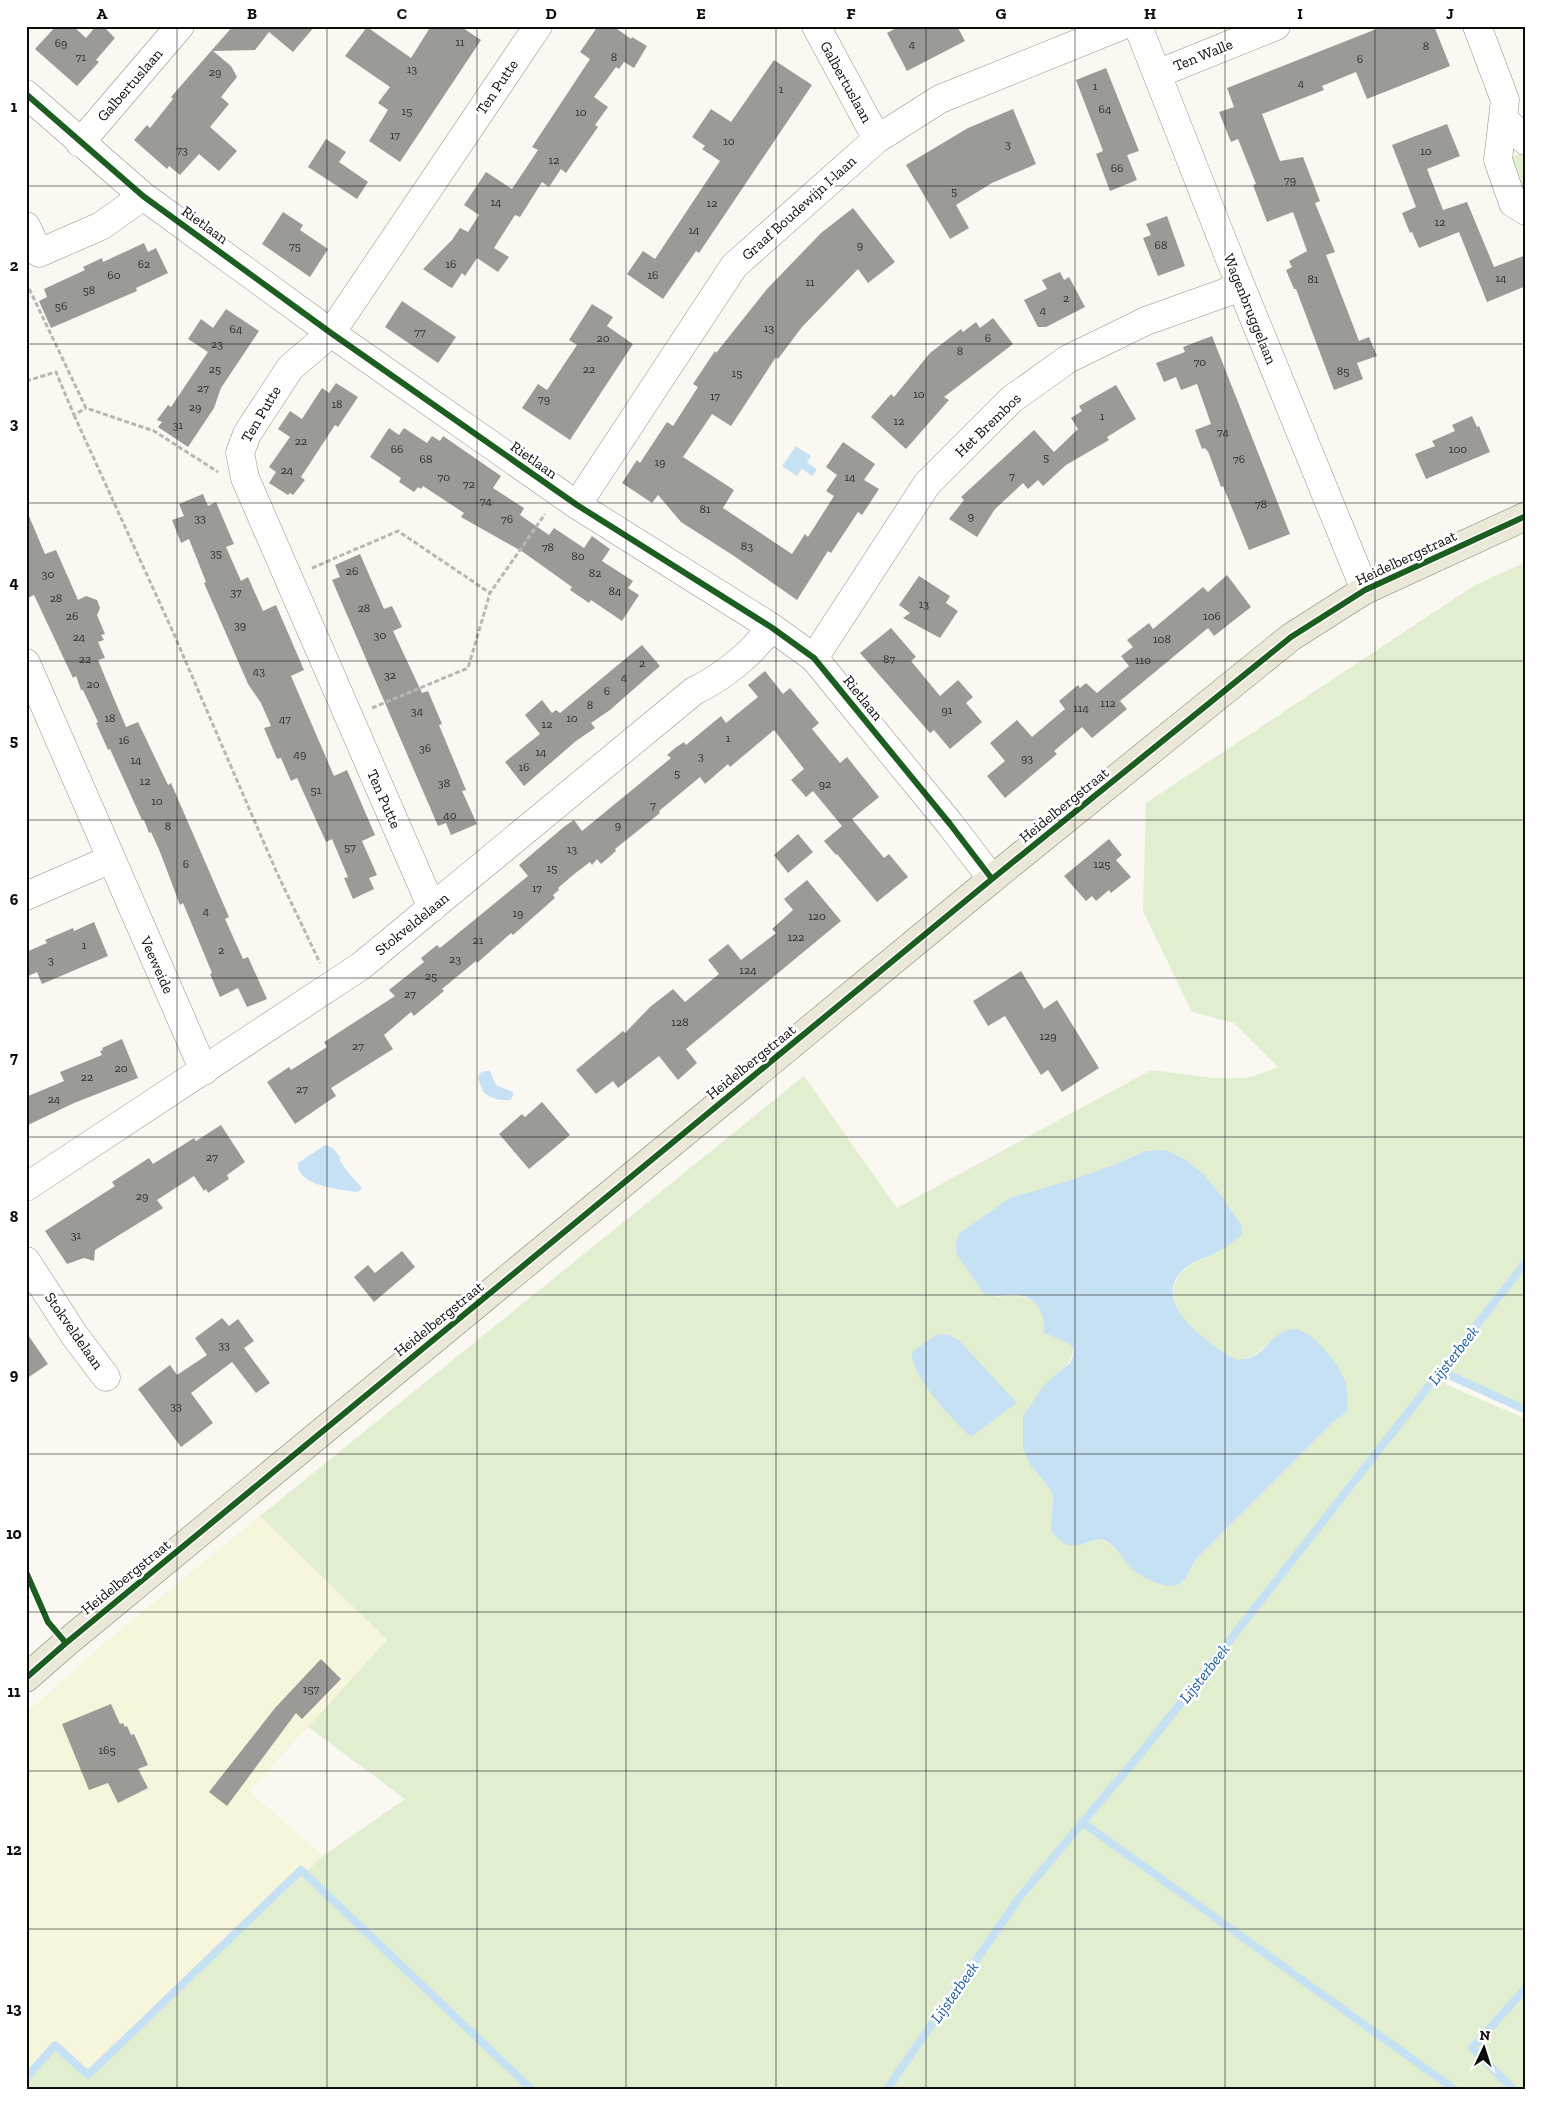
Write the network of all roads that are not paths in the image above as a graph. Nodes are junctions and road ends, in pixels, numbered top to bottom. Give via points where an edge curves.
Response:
1 (180, 26) edge
2 (538, 26) edge
3 (816, 26) edge
4 (1121, 26) edge
5 (1138, 26) edge
6 (1276, 26) edge
7 (1477, 26) edge
8 (1157, 74) junction
9 (26, 94) edge
10 (1504, 119) junction
11 (877, 139) junction
12 (1526, 141) edge
13 (80, 143) junction
14 (143, 196) junction
15 (1526, 211) edge
16 (26, 226) edge
17 (1241, 287) junction
18 (331, 333) junction
19 (568, 499) junction
20 (1526, 516) edge
21 (1366, 590) junction
22 (771, 627) junction
23 (814, 658) junction
24 (26, 663) edge
25 (111, 859) junction
26 (992, 879) junction
27 (26, 896) edge
28 (432, 908) junction
29 (204, 1071) junction
30 (26, 1187) edge
31 (26, 1260) edge
32 (106, 1377) dead end
33 (26, 1678) edge

1 - 13 street, Galbertuslaan
2 - 18 street, Ten Putte
3 - 11 street, Galbertuslaan
4 - 11 street, Graaf Boudewijn I-laan via 940,99
5 - 8 street, Wagenbruggelaan
6 - 8 street, Ten Walle
7 - 10 street via 1504,95
8 - 17 street, Wagenbruggelaan
9 - 13 street, Rietlaan
10 - 12 street
10 - 15 street via 1498,160 1513,203
11 - 19 street, Graaf Boudewijn I-laan via 734,266
13 - 14 street, Rietlaan
14 - 16 street via 101,226 39,253
14 - 18 street, Rietlaan
17 - 21 street, Wagenbruggelaan
17 - 23 street, Het Brembos via 1146,321 1068,359 1012,399 927,484
18 - 19 street, Rietlaan
18 - 28 street, Ten Putte via 290,368 247,434 240,453 245,478
19 - 22 street, Rietlaan
20 - 21 main road, Heidelbergstraat
21 - 26 main road, Heidelbergstraat via 1292,637
22 - 23 street, Rietlaan
22 - 28 street, Stokveldelaan via 760,642 713,682 694,690
23 - 26 street, Rietlaan
24 - 25 street, Veeweide
25 - 27 street
25 - 29 street, Veeweide
26 - 33 main road, Heidelbergstraat
28 - 29 street, Stokveldelaan via 361,966
29 - 30 street, Stokveldelaan
31 - 32 street, Stokveldelaan

